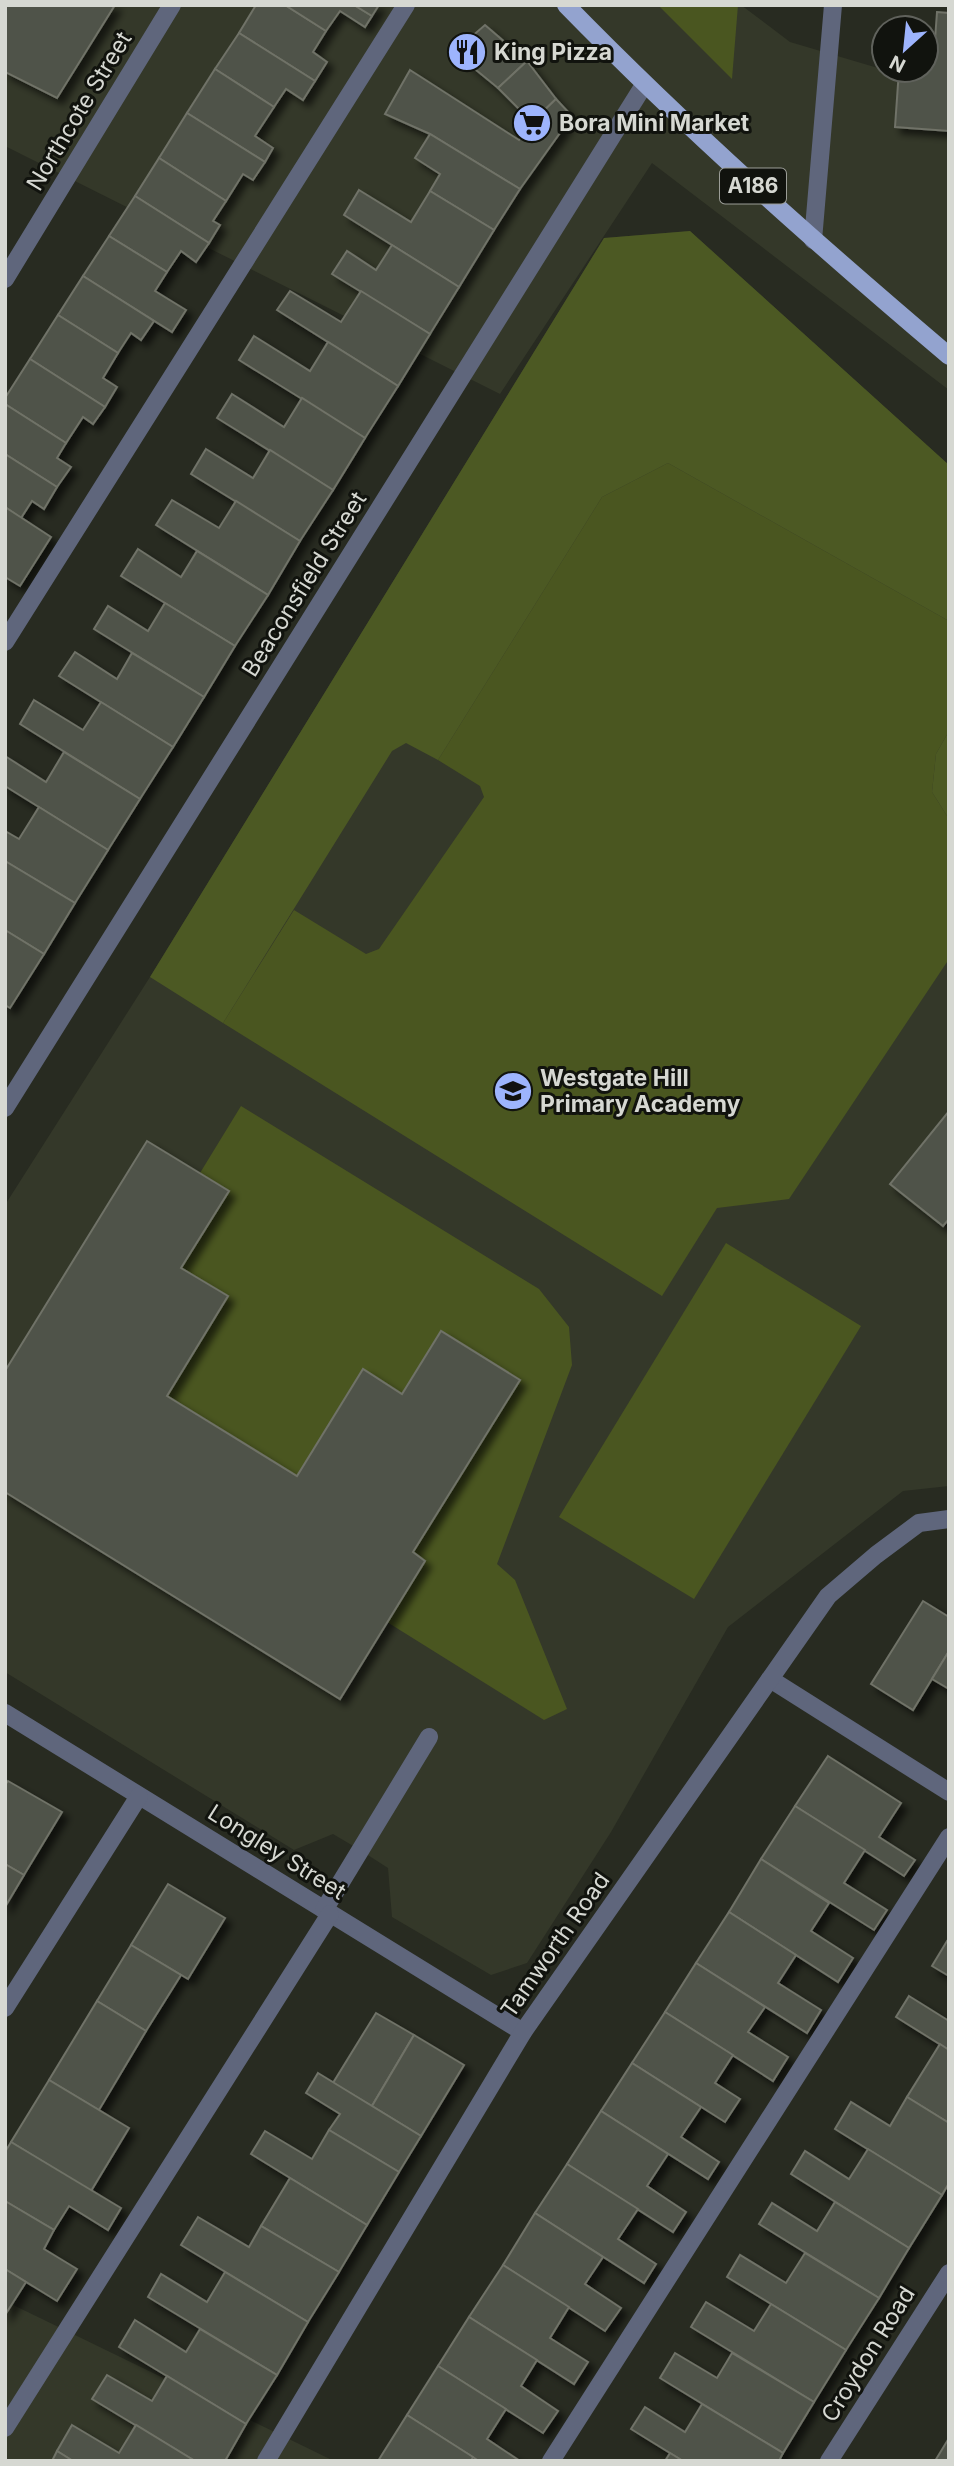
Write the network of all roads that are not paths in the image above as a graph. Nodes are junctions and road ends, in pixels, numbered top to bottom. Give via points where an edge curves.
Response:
1 (172, 5) edge
2 (406, 5) edge
3 (566, 5) edge
4 (833, 5) edge
5 (644, 85) junction
6 (813, 240) junction
7 (5, 279) edge
8 (949, 356) edge
9 (5, 642) edge
10 (5, 1108) edge
11 (949, 1519) edge
12 (769, 1679) junction
13 (5, 1713) edge
14 (429, 1737) dead end
15 (949, 1792) edge
16 (139, 1796) junction
17 (949, 1837) edge
18 (327, 1912) junction
19 (5, 2008) edge
20 (523, 2032) junction
21 (949, 2273) edge
22 (5, 2428) edge
23 (266, 2461) edge
24 (551, 2461) edge
25 (829, 2461) edge

1 - 7 street, Northcote Street
2 - 9 street
3 - 5 main road, A186
4 - 6 street
5 - 6 main road, A186
5 - 10 street, Beaconsfield Street
6 - 8 main road, A186
11 - 12 street, Tamworth Road via 919,1523 828,1595
12 - 15 street
12 - 20 street, Tamworth Road
13 - 16 street, Longley Street
14 - 18 street
16 - 18 street, Longley Street
16 - 19 street
17 - 24 street
18 - 20 street, Longley Street
18 - 22 street
20 - 23 street, Tamworth Road
21 - 25 street, Croydon Road

